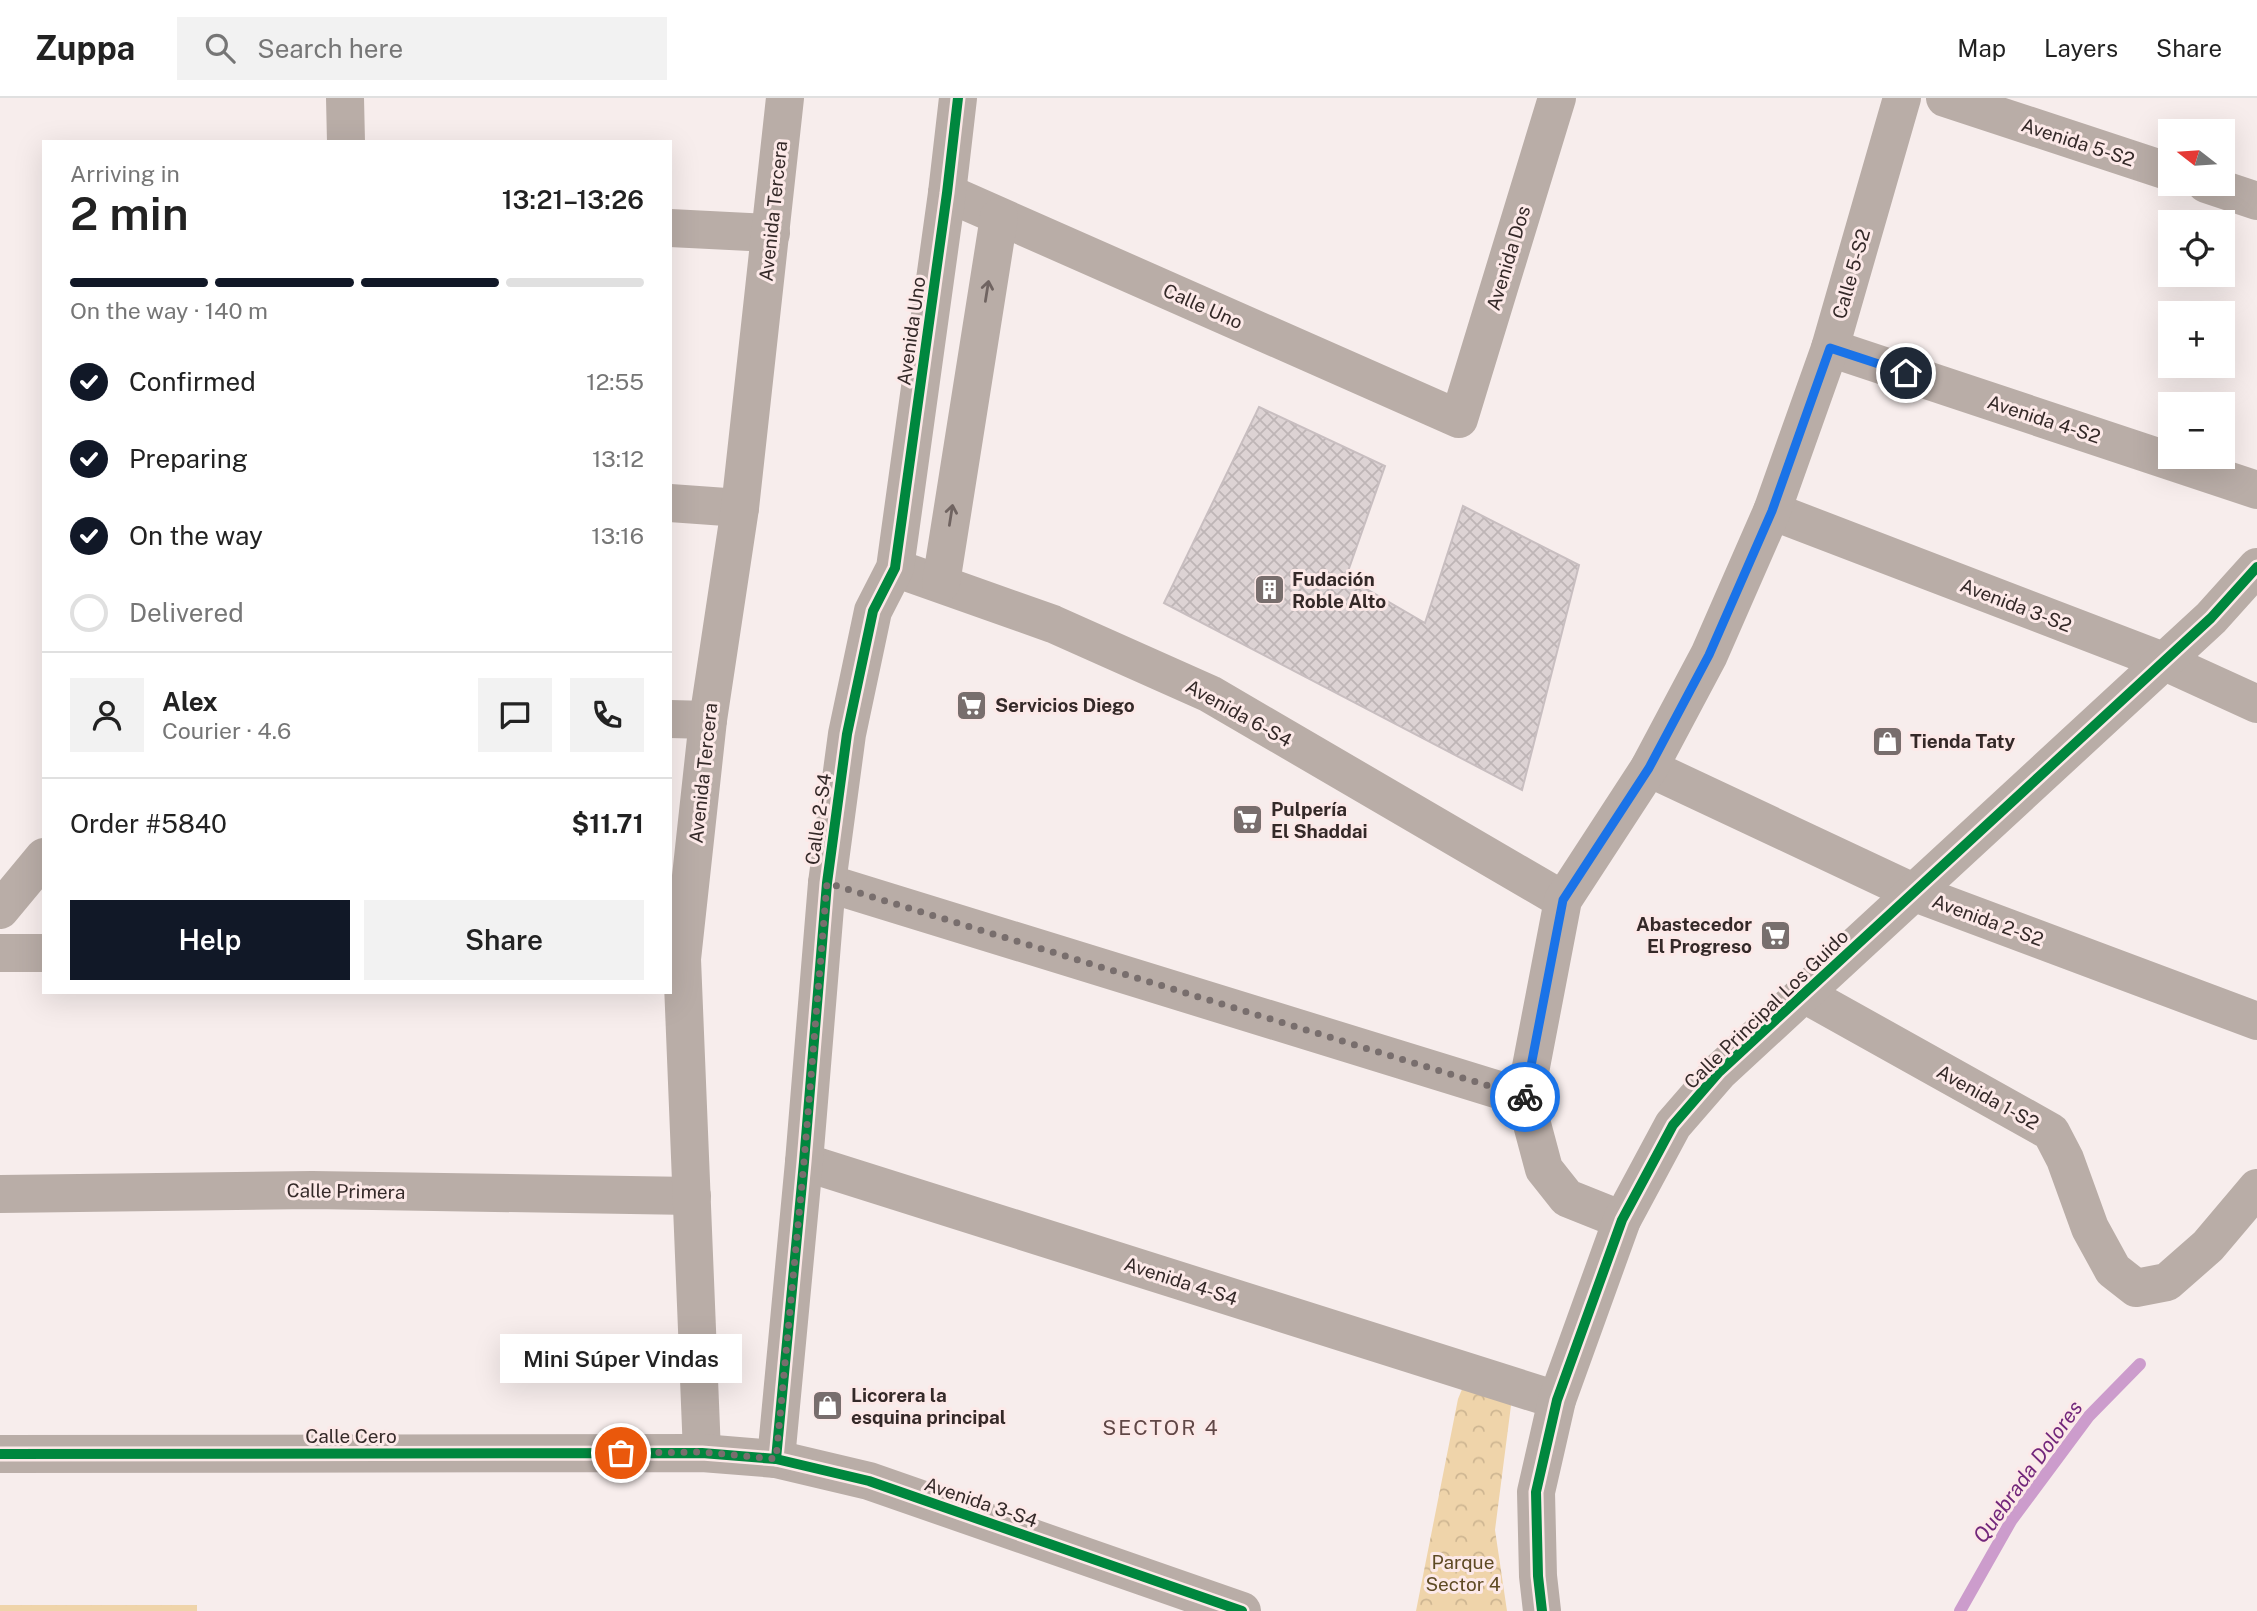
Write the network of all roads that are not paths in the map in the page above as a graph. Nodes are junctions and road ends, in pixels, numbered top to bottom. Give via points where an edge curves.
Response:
1 (345, 98) edge
2 (785, 98) edge
3 (958, 98) edge
4 (1557, 98) edge
5 (1902, 98) edge
6 (1945, 98) edge
7 (346, 140) edge
8 (2158, 168) edge
9 (947, 193) junction
10 (2235, 194) edge
11 (2257, 201) edge
12 (999, 217) junction
13 (672, 228) edge
14 (771, 233) junction
15 (1830, 348) junction
16 (1459, 419) joint
17 (2257, 490) edge
18 (672, 503) edge
19 (740, 508) junction
20 (1772, 511) junction
21 (2257, 567) edge
22 (895, 568) junction
23 (941, 583) junction
24 (2163, 661) junction
25 (2257, 704) edge
26 (672, 719) edge
27 (708, 720) junction
28 (1649, 768) junction
29 (42, 859) edge
30 (827, 883) junction
31 (1915, 893) junction
32 (1563, 900) junction
33 (0, 910) edge
34 (0, 953) edge
35 (42, 953) edge
36 (676, 959) edge
37 (1804, 994) junction
38 (2257, 1021) edge
39 (1525, 1098) junction
40 (804, 1162) junction
41 (2257, 1188) edge
42 (0, 1194) edge
43 (692, 1196) junction
44 (1622, 1220) junction
45 (1557, 1399) junction
46 (702, 1452) junction
47 (0, 1454) edge
48 (776, 1459) junction
49 (1242, 1611) edge
50 (1542, 1611) edge

1 - 7 street
2 - 14 street, Avenida Tercera
3 - 9 street, Avenida Uno
4 - 16 street, Avenida Dos
5 - 15 street, Calle 5-S2
6 - 8 street, Avenida 5-S2
9 - 12 street, Calle Uno
9 - 22 street, Avenida Uno
10 - 11 street
12 - 16 street, Calle Uno
23 -> 12 street
13 - 14 street
14 - 19 street, Avenida Tercera
15 - 17 street, Avenida 4-S2
15 - 20 street, Calle 5-S2
18 - 19 street
19 - 27 street, Avenida Tercera
20 - 24 street, Avenida 3-S2
20 - 28 street, Calle 5-S2 via 1709,655
21 - 24 street, Calle Principal Los Guido via 2211,618
22 - 23 street, Avenida 6-S4
22 - 30 street, Calle 2-S4 via 873,611 846,734
23 - 32 street, Avenida 6-S4 via 1054,624 1210,694
24 - 25 street, Avenida 3-S2
24 - 31 street, Calle Principal Los Guido
26 - 27 street
27 - 36 street, Avenida Tercera
28 - 31 street, Avenida 2-S2
28 - 32 street, Calle 5-S2
29 - 33 street
30 - 39 street
30 - 40 street, Calle 2-S4
31 - 37 street, Calle Principal Los Guido
31 - 38 street, Avenida 2-S2
32 - 39 street, Calle 5-S2
34 - 35 street
36 - 43 street, Avenida Tercera
37 - 41 street, Avenida 1-S2 via 2051,1132 2090,1228 2113,1270 2136,1287 2167,1282 2208,1246
37 - 44 street, Calle Principal Los Guido via 1719,1072 1673,1125
39 - 44 street, Calle 5-S2 via 1544,1169 1567,1198
40 - 45 street, Avenida 4-S4
40 - 48 street, Calle 2-S4
42 - 43 street, Calle Primera via 312,1190
43 - 46 street, Avenida Tercera
44 - 45 street, Calle Principal Los Guido
45 - 50 street, Calle Principal Los Guido via 1536,1492
46 - 47 street, Calle Cero
46 - 48 street, Avenida 3-S4
48 - 49 street, Avenida 3-S4 via 869,1481

